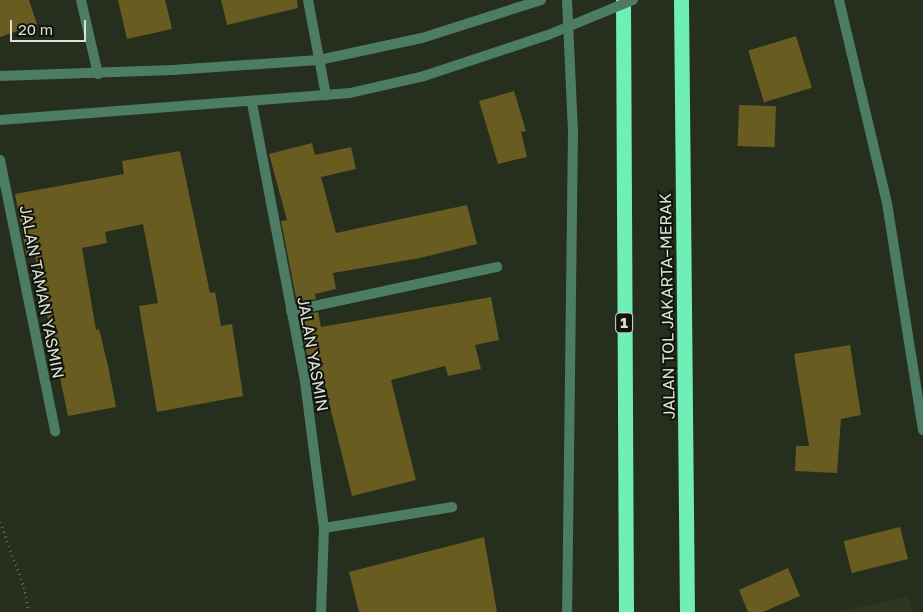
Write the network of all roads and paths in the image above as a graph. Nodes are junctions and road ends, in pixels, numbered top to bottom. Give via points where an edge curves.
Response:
1 (81, 0) edge
2 (308, 0) edge
3 (541, 0) edge
4 (567, 0) edge
5 (623, 0) edge
6 (633, 0) edge
7 (681, 0) edge
8 (839, 0) edge
9 (319, 60) junction
10 (98, 74) junction
11 (0, 76) edge
12 (326, 96) junction
13 (252, 103) junction
14 (0, 120) edge
15 (0, 160) edge
16 (497, 267) dead end
17 (291, 311) junction
18 (923, 430) edge
19 (55, 431) dead end
20 (687, 501) junction
21 (452, 508) dead end
22 (0, 522) edge
23 (324, 528) junction
24 (29, 612) edge
25 (321, 612) edge
26 (567, 612) edge
27 (626, 612) edge
28 (687, 612) edge
29 (698, 612) edge

1 - 10 street
2 - 9 street
3 - 9 street via 422,38
4 - 26 street via 573,130
5 - 27 highway, 1
6 - 12 street, bridge via 548,35 424,76
7 - 20 highway, JALAN TOL JAKARTA–MERAK
8 - 18 street via 887,203
9 - 10 street
9 - 12 street
10 - 11 street
12 - 13 street
13 - 14 street
13 - 17 street, JALAN YASMIN
15 - 19 street, JALAN TAMAN YASMIN
16 - 17 street
17 - 23 street, JALAN YASMIN via 305,382
20 - 28 highway, JALAN TOL JAKARTA–MERAK
20 - 29 highway
21 - 23 street
22 - 24 path via 24,587
23 - 25 street, JALAN YASMIN

